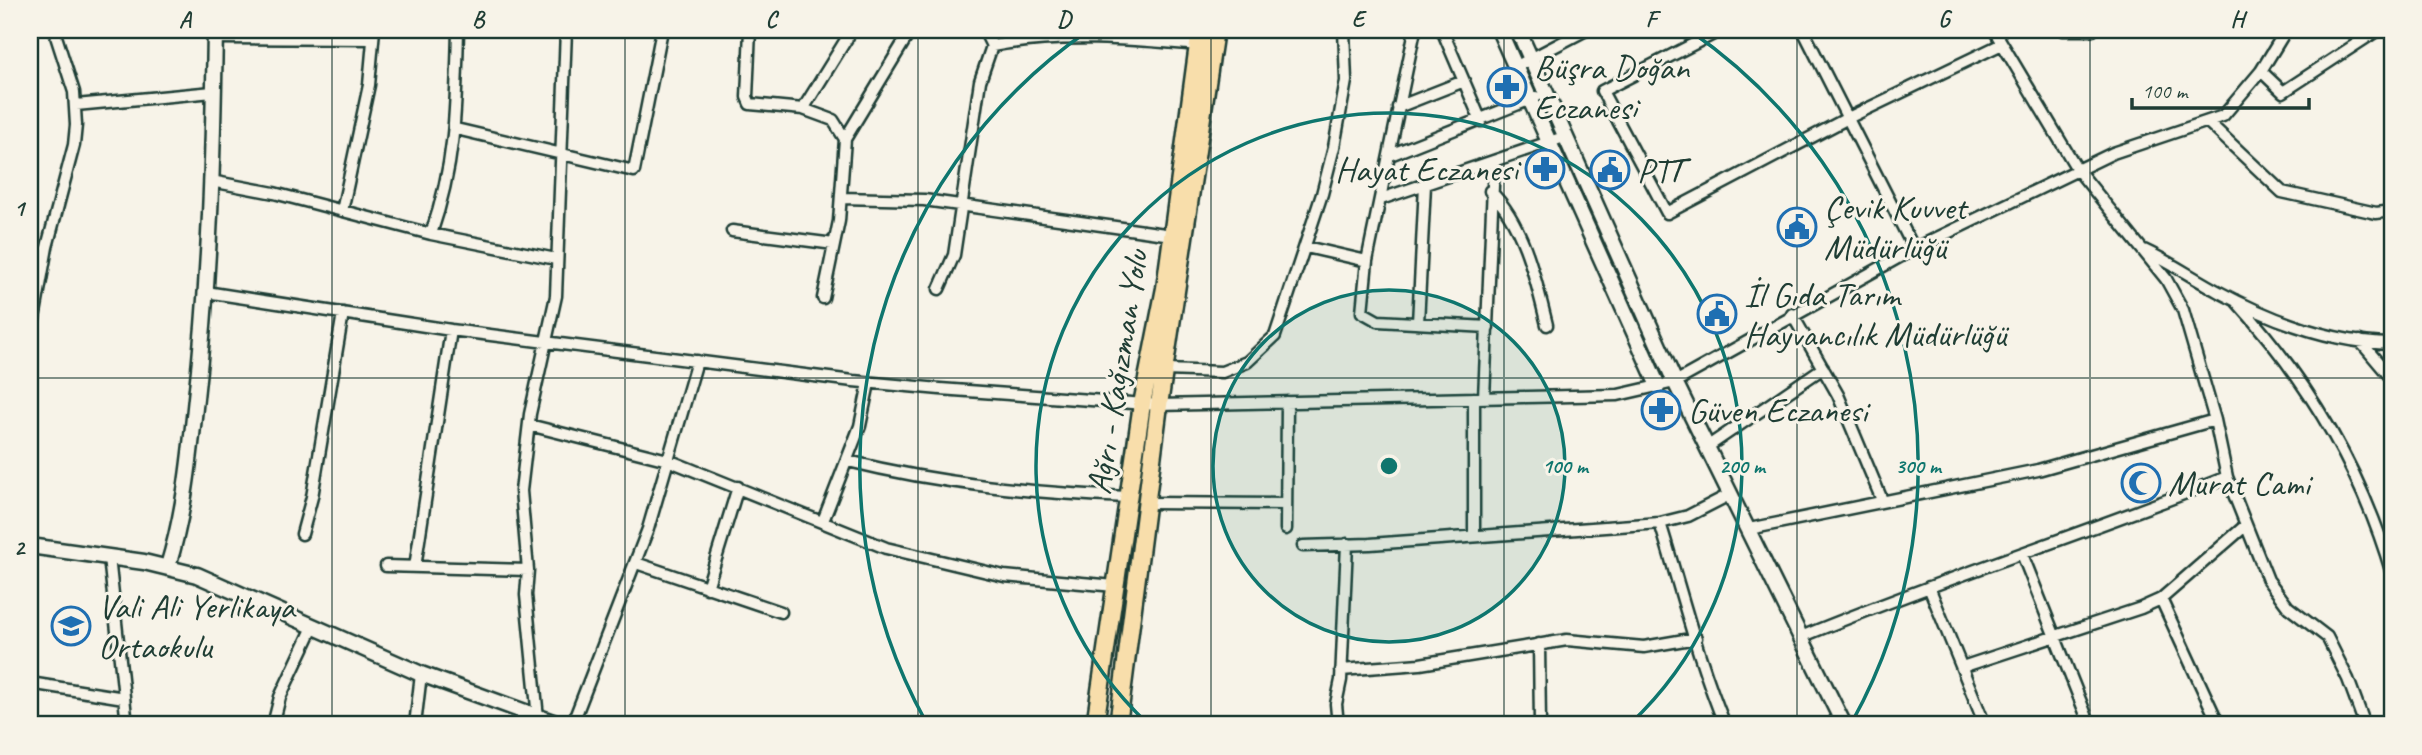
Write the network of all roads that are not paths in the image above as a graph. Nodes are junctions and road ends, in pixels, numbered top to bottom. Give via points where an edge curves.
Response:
1 (54, 30) edge
2 (458, 30) edge
3 (566, 30) edge
4 (662, 30) edge
5 (750, 30) edge
6 (852, 30) edge
7 (911, 30) edge
8 (984, 30) edge
9 (1215, 30) edge
10 (1344, 30) edge
11 (1415, 30) edge
12 (1442, 30) edge
13 (1499, 30) edge
14 (1518, 30) edge
15 (1721, 30) edge
16 (1804, 30) edge
17 (1994, 30) edge
18 (2063, 30) edge
19 (2093, 30) edge
20 (2286, 30) edge
21 (2378, 30) edge
22 (1580, 31) edge
23 (215, 34) edge
24 (285, 34) edge
25 (374, 35) edge
26 (1129, 35) edge
27 (1200, 37) edge
28 (2002, 44) junction
29 (992, 46) junction
30 (1523, 63) junction
31 (2261, 71) junction
32 (1464, 81) junction
33 (213, 92) junction
34 (1538, 96) junction
35 (76, 105) junction
36 (1398, 107) junction
37 (803, 109) junction
38 (1848, 118) junction
39 (1481, 121) junction
40 (2208, 122) junction
41 (456, 129) junction
42 (845, 139) junction
43 (1558, 139) junction
44 (561, 152) junction
45 (1390, 155) junction
46 (1494, 162) junction
47 (2077, 169) junction
48 (211, 181) junction
49 (1425, 185) junction
50 (1490, 191) junction
51 (841, 198) junction
52 (1381, 199) junction
53 (959, 205) junction
54 (342, 211) junction
55 (2392, 211) edge
56 (732, 231) dead end
57 (431, 234) junction
58 (1172, 235) junction
59 (834, 244) junction
60 (1306, 247) junction
61 (2139, 247) junction
62 (1914, 249) junction
63 (556, 259) junction
64 (1367, 261) junction
65 (939, 289) dead end
66 (206, 292) junction
67 (823, 298) dead end
68 (2235, 300) junction
69 (343, 313) junction
70 (1793, 314) junction
71 (1418, 323) junction
72 (1547, 325) dead end
73 (1488, 327) junction
74 (451, 330) junction
75 (30, 341) edge
76 (2360, 341) junction
77 (546, 342) junction
78 (2392, 344) edge
79 (696, 361) junction
80 (1824, 368) junction
81 (1165, 370) junction
82 (2392, 379) edge
83 (1675, 382) junction
84 (869, 383) junction
85 (1658, 386) junction
86 (1479, 398) junction
87 (1287, 402) junction
88 (1142, 404) junction
89 (1159, 405) junction
90 (2215, 420) junction
91 (528, 425) junction
92 (1707, 447) junction
93 (668, 460) junction
94 (848, 461) junction
95 (2227, 477) junction
96 (738, 487) junction
97 (1731, 494) junction
98 (1128, 497) junction
99 (1882, 500) junction
100 (1148, 503) junction
101 (1285, 504) junction
102 (823, 521) junction
103 (1660, 523) junction
104 (2245, 526) junction
105 (1286, 529) dead end
106 (1749, 529) junction
107 (302, 534) dead end
108 (1474, 535) junction
109 (1348, 544) junction
110 (1303, 545) dead end
111 (30, 546) edge
112 (2022, 554) junction
113 (109, 556) junction
114 (636, 563) junction
115 (168, 566) junction
116 (386, 566) dead end
117 (415, 567) junction
118 (528, 570) junction
119 (2392, 574) edge
120 (1115, 586) junction
121 (1929, 587) junction
122 (707, 588) junction
123 (2161, 599) junction
124 (781, 612) dead end
125 (314, 625) junction
126 (2054, 636) junction
127 (1801, 637) junction
128 (1696, 638) junction
129 (1539, 644) junction
130 (1962, 667) junction
131 (1341, 670) junction
132 (421, 674) junction
133 (30, 683) edge
134 (124, 698) junction
135 (538, 718) junction
136 (1840, 724) edge
137 (127, 725) edge
138 (272, 725) edge
139 (415, 725) edge
140 (561, 725) edge
141 (572, 725) edge
142 (1095, 725) edge
143 (1118, 725) edge
144 (1338, 725) edge
145 (1540, 725) edge
146 (1725, 725) edge
147 (1985, 725) edge
148 (2090, 725) edge
149 (2219, 725) edge
150 (2365, 725) edge

1 - 35 street
2 - 41 street
3 - 44 street
4 - 44 street via 634,171
5 - 37 street via 750,104
6 - 37 street
7 - 42 street
8 - 29 street
9 - 81 main road, Ağrı - Kağızman Yolu
10 - 60 street via 1348,59 1344,94
11 - 36 street
12 - 32 street
13 - 30 street
14 - 30 street
15 - 38 street via 1602,91 1667,213
16 - 38 street
17 - 28 street
18 - 19 street
20 - 31 street
21 - 31 street via 2283,92
22 - 30 street
23 - 24 street
23 - 33 street
24 - 25 street
25 - 54 street
26 - 27 street
26 - 29 street
27 - 58 main road, Ağrı - Kağızman Yolu
28 - 38 street
28 - 47 street
29 - 53 street via 980,81
30 - 34 street
31 - 40 street via 2230,109
32 - 36 street
32 - 39 street
33 - 35 street
33 - 48 street
34 - 39 street
34 - 43 street
35 - 75 street via 74,145 47,247
36 - 45 street
37 - 42 street via 833,120
38 - 62 street
39 - 45 street
40 - 47 street
40 - 55 street via 2282,192 2376,213
41 - 44 street
41 - 57 street via 447,184
42 - 51 street
43 - 46 street
43 - 83 street
43 - 85 street
44 - 63 street
45 - 52 street
46 - 49 street
46 - 50 street
47 - 61 street
47 - 62 street
48 - 54 street
48 - 66 street
49 - 52 street
49 - 71 street
50 - 72 street via 1505,204 1526,251
50 - 73 street
51 - 53 street
51 - 59 street
52 - 64 street
53 - 58 street
53 - 65 street via 954,255
54 - 57 street
56 - 59 street
57 - 63 street
58 - 88 main road, Ağrı - Kağızman Yolu
59 - 67 street
60 - 64 street
60 - 81 street via 1283,318 1263,349 1223,372
61 - 68 street
61 - 90 street via 2166,279 2183,310
62 - 70 street
63 - 77 street
64 - 71 street via 1360,304 1366,317
66 - 69 street
66 - 115 street via 185,499
68 - 76 street via 2278,320
68 - 119 street via 2315,402 2353,471
69 - 74 street
69 - 107 street
70 - 80 street
70 - 83 street
71 - 73 street
73 - 86 street
74 - 77 street
74 - 117 street
76 - 78 street
76 - 82 street
77 - 79 street
77 - 91 street
79 - 84 street
79 - 93 street
80 - 92 street
80 - 99 street
81 - 89 main road, Ağrı - Kağızman Yolu
83 - 85 street
83 - 92 street
84 - 88 street
84 - 94 street
85 - 86 street via 1618,395
86 - 87 street
86 - 108 street
87 - 89 street
87 - 101 street
88 - 89 street
88 - 98 main road, Ağrı - Kağızman Yolu
89 - 100 main road, Ağrı - Kağızman Yolu
90 - 95 street
90 - 99 street via 2038,470
91 - 93 street
91 - 118 street via 521,491
92 - 97 street
93 - 96 street
93 - 114 street
94 - 98 street via 953,483
94 - 102 street
95 - 104 street
95 - 112 street
96 - 102 street
96 - 122 street
97 - 103 street via 1688,516
97 - 106 street
98 - 120 main road, Ağrı - Kağızman Yolu
99 - 106 street
100 - 101 street
100 - 143 main road, Ağrı - Kağızman Yolu
101 - 105 street
102 - 120 street via 886,548 949,564 1004,576
103 - 108 street
103 - 128 street
104 - 123 street
104 - 150 street via 2268,580 2288,607 2327,637
106 - 127 street
108 - 109 street
109 - 110 street
109 - 131 street
111 - 113 street
112 - 121 street
112 - 126 street
113 - 115 street
113 - 134 street
114 - 122 street
114 - 141 street
115 - 125 street
116 - 117 street
117 - 118 street
118 - 135 street via 526,595
120 - 142 main road, Ağrı - Kağızman Yolu
121 - 127 street
121 - 130 street
122 - 124 street
123 - 126 street
123 - 149 street
125 - 132 street
125 - 138 street
126 - 130 street
126 - 148 street
127 - 136 street
128 - 129 street via 1644,647 1567,640
128 - 146 street
129 - 131 street via 1420,664
129 - 145 street
130 - 147 street
131 - 144 street
132 - 135 street
132 - 139 street
133 - 134 street
134 - 137 street
135 - 140 street

